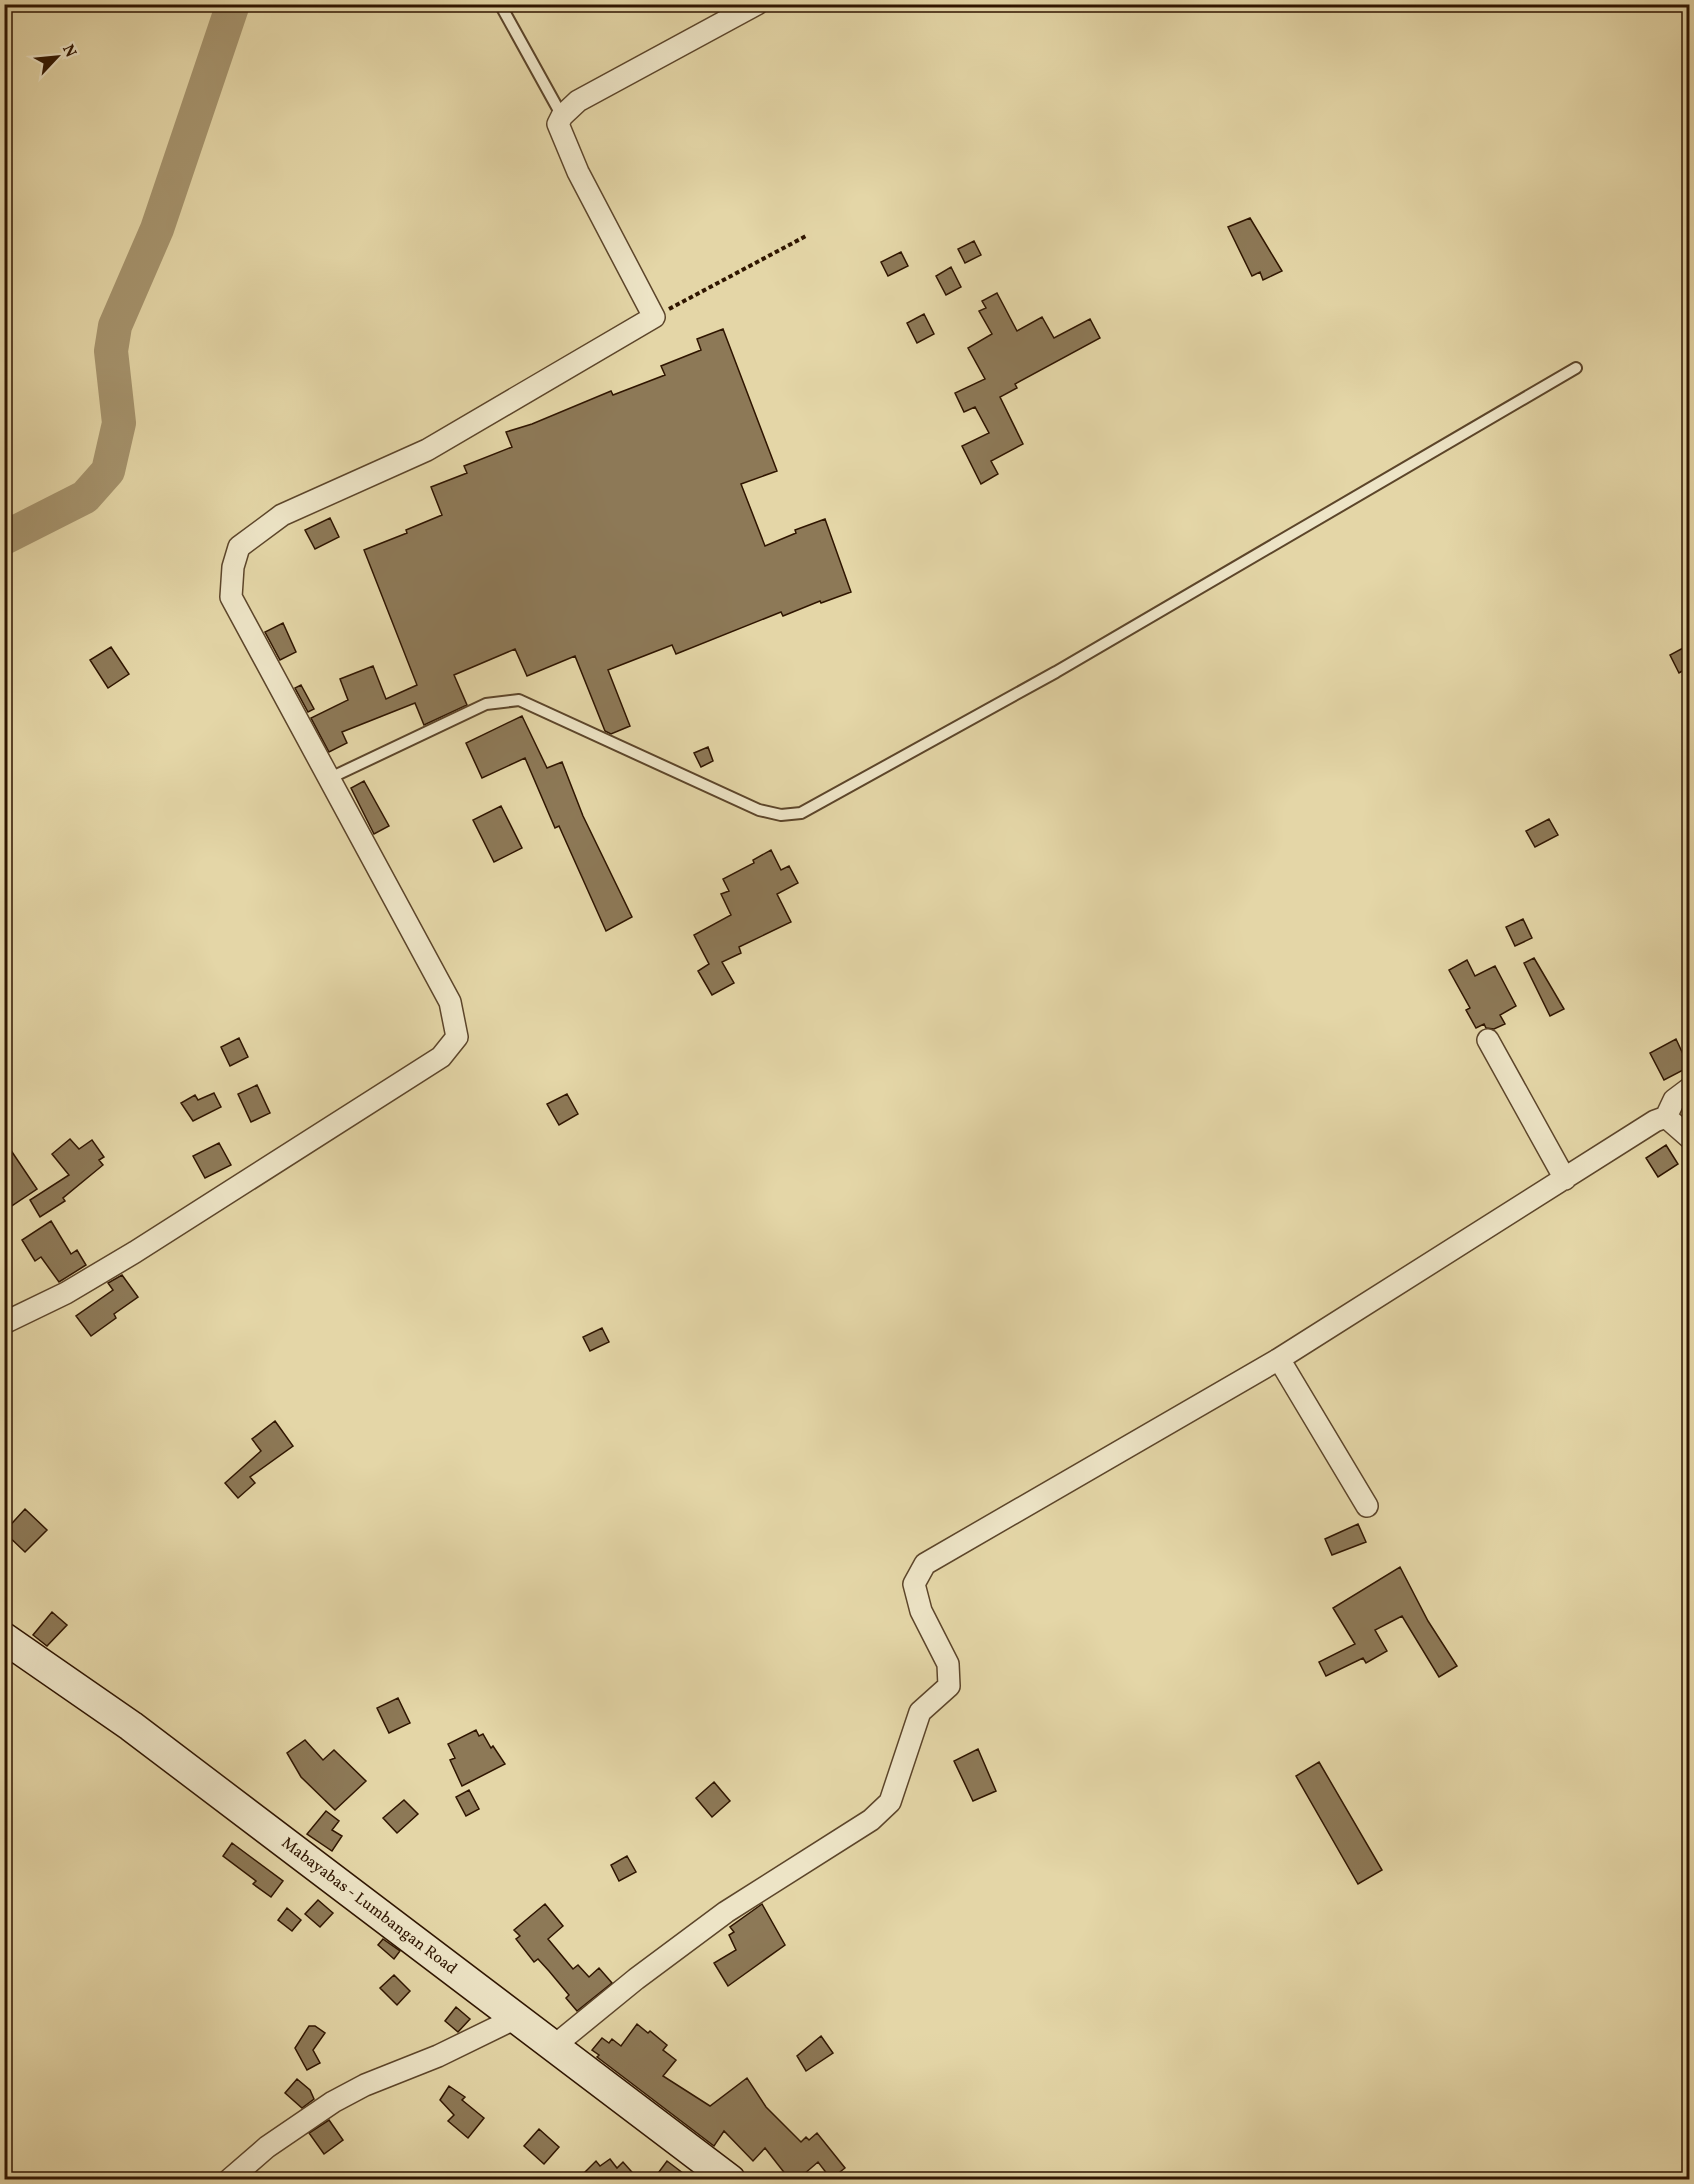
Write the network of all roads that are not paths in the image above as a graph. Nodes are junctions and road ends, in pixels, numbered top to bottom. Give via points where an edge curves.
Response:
1 (500, 4) edge
2 (757, 4) edge
3 (562, 116) junction
4 (1576, 368) dead end
5 (328, 778) junction
6 (1488, 1041) dead end
7 (1689, 1089) edge
8 (1666, 1117) junction
9 (1689, 1138) edge
10 (1565, 1179) junction
11 (4, 1323) edge
12 (1279, 1359) junction
13 (1367, 1506) dead end
14 (4, 1638) edge
15 (516, 2018) junction
16 (554, 2046) junction
17 (229, 2180) edge
18 (730, 2180) edge

1 - 3 lane
2 - 3 street via 578,101
3 - 5 street via 558,124 578,172 654,317 427,450 282,515 239,547 231,597
4 - 5 lane via 1056,672 801,813 781,815 759,810 519,700 486,704
5 - 11 street via 450,1002 457,1037 441,1057 135,1252 66,1293
6 - 10 street
7 - 8 street via 1674,1100
8 - 9 street
8 - 10 street
10 - 12 street
12 - 13 street
12 - 16 street via 925,1564 914,1584 921,1611 948,1664 949,1686 920,1712 890,1802 871,1820 726,1912
14 - 15 main road, Mabayabas - Lumbangan Road via 131,1726
15 - 16 main road, Mabayabas - Lumbangan Road
15 - 17 street via 333,2102 267,2146
16 - 18 main road, Mabayabas - Lumbangan Road

